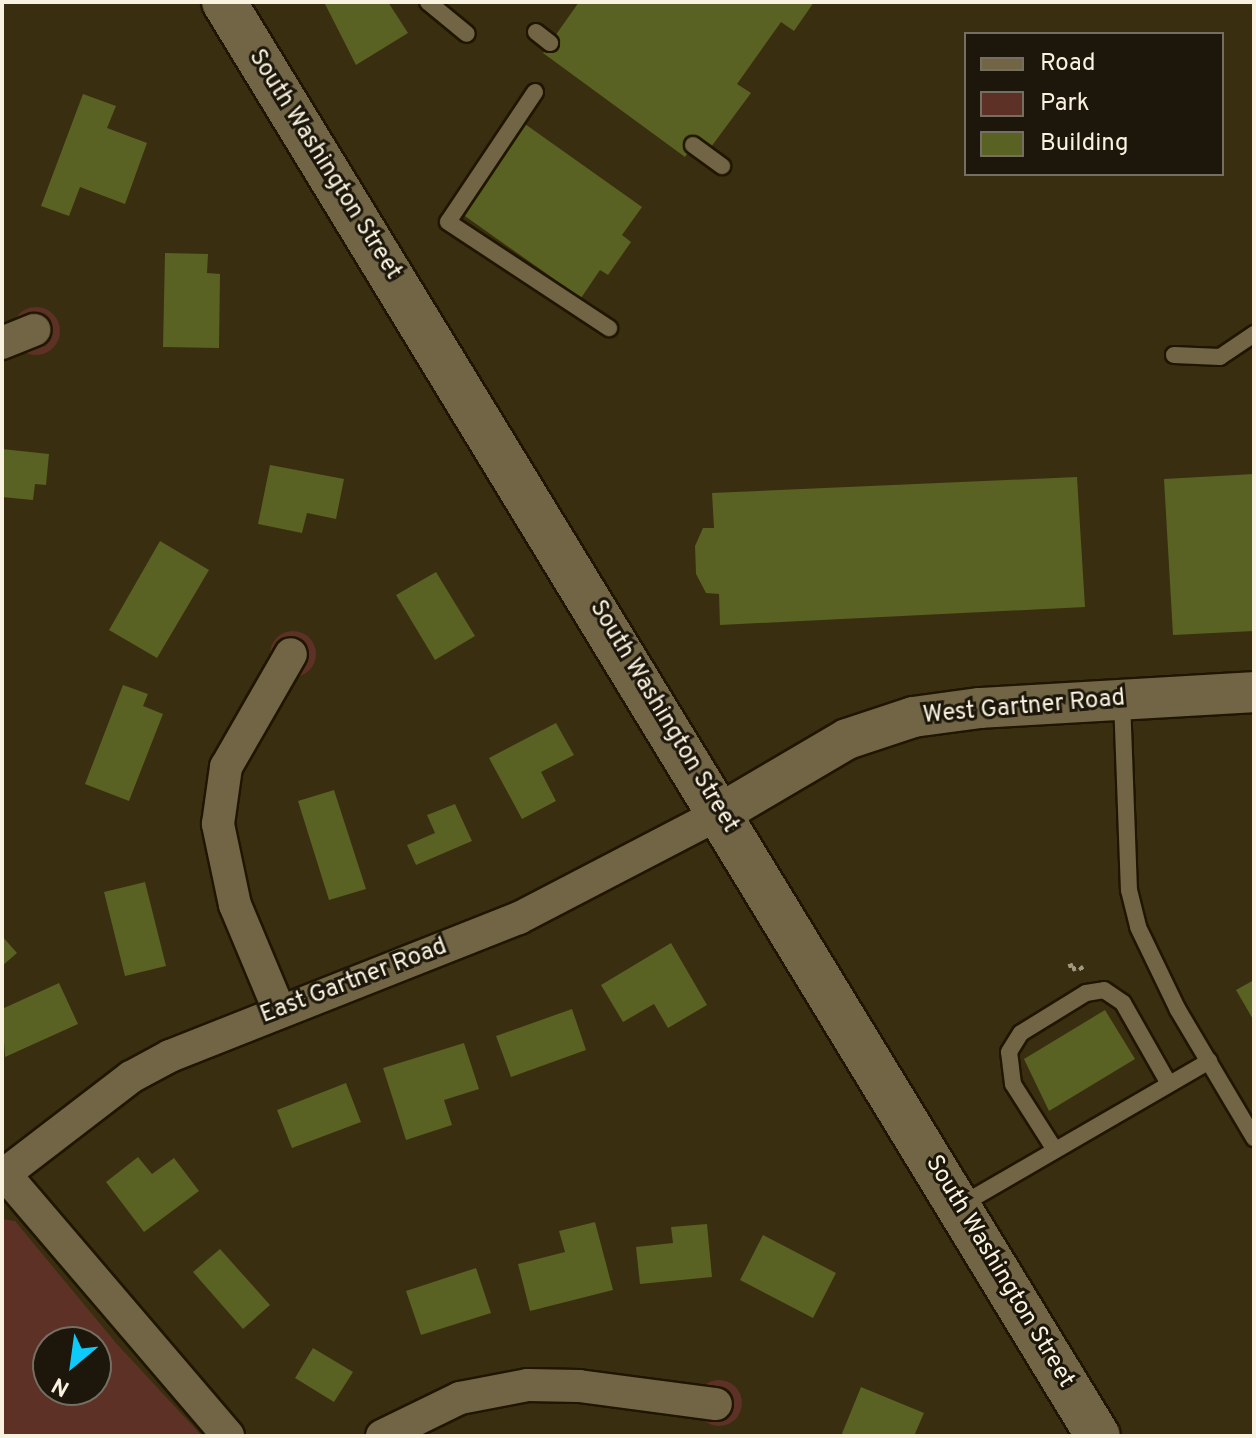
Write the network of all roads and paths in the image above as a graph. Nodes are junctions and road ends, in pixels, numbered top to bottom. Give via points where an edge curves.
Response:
1 (224, 2) edge
2 (428, 2) edge
3 (467, 34) dead end
4 (535, 92) dead end
5 (693, 145) dead end
6 (722, 166) dead end
7 (609, 328) dead end
8 (35, 330) dead end
9 (1254, 334) edge
10 (2, 343) edge
11 (1174, 355) dead end
12 (291, 654) dead end
13 (1254, 692) edge
14 (1122, 698) junction
15 (721, 813) junction
16 (279, 1010) junction
17 (1209, 1061) junction
18 (1169, 1084) junction
19 (1254, 1138) edge
20 (1055, 1150) junction
21 (3, 1174) edge
22 (959, 1206) junction
23 (716, 1404) dead end
24 (228, 1436) edge
25 (382, 1436) edge
26 (1098, 1436) edge

1 - 15 main road, South Washington Street
2 - 3 lane
4 - 7 lane via 448,222
5 - 6 lane
8 - 10 street
9 - 11 lane via 1220,357
12 - 16 street via 226,767 218,824 235,905
13 - 14 street, West Gartner Road
14 - 15 street, West Gartner Road via 980,708 881,726 847,739
14 - 17 lane via 1129,890 1156,970
15 - 16 street, East Gartner Road via 519,918
15 - 22 main road, South Washington Street
16 - 21 street, East Gartner Road via 131,1077
17 - 18 lane
17 - 19 lane
18 - 20 lane
18 - 20 lane via 1123,1003 1104,990 1086,993 1021,1033 1009,1052 1013,1084
20 - 22 lane
21 - 24 street
22 - 26 main road, South Washington Street
23 - 25 street via 579,1386 528,1385 460,1398

